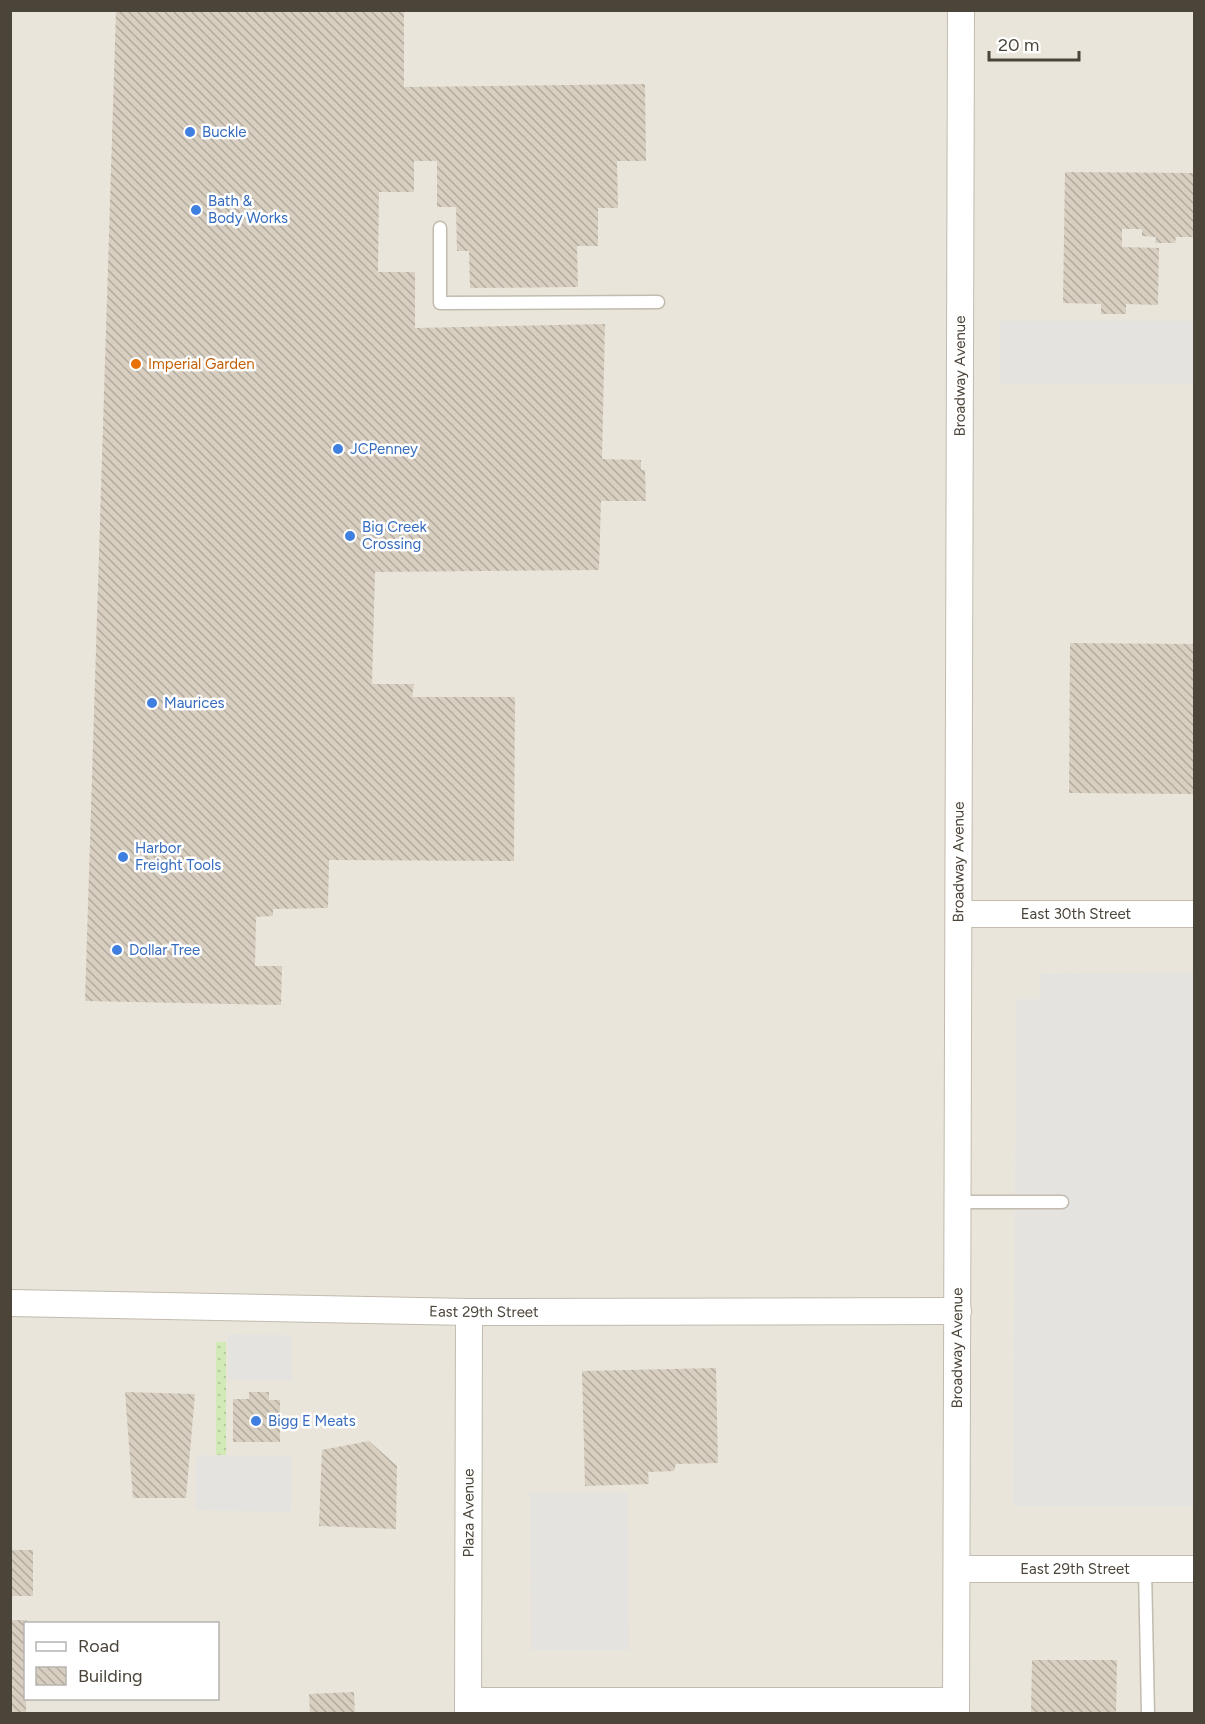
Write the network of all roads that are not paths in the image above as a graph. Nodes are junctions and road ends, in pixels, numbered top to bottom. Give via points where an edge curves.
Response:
1 (962, 10) edge
2 (440, 228) dead end
3 (658, 302) dead end
4 (959, 914) junction
5 (1194, 914) edge
6 (958, 1202) junction
7 (1062, 1202) dead end
8 (10, 1303) edge
9 (958, 1311) junction
10 (469, 1312) junction
11 (957, 1569) junction
12 (1146, 1569) junction
13 (1194, 1569) edge
14 (468, 1707) edge
15 (956, 1707) edge
16 (1148, 1713) edge

1 - 4 street, Broadway Avenue
2 - 3 lane via 440,303
4 - 5 street, East 30th Street
4 - 6 street, Broadway Avenue
6 - 7 lane
6 - 9 street, Broadway Avenue
8 - 10 street, East 29th Street
9 - 10 street, East 29th Street
9 - 11 street, Broadway Avenue
10 - 14 street, Plaza Avenue
11 - 12 street, East 29th Street
11 - 15 street, Broadway Avenue
12 - 13 street, East 29th Street
12 - 16 lane
14 - 15 street

